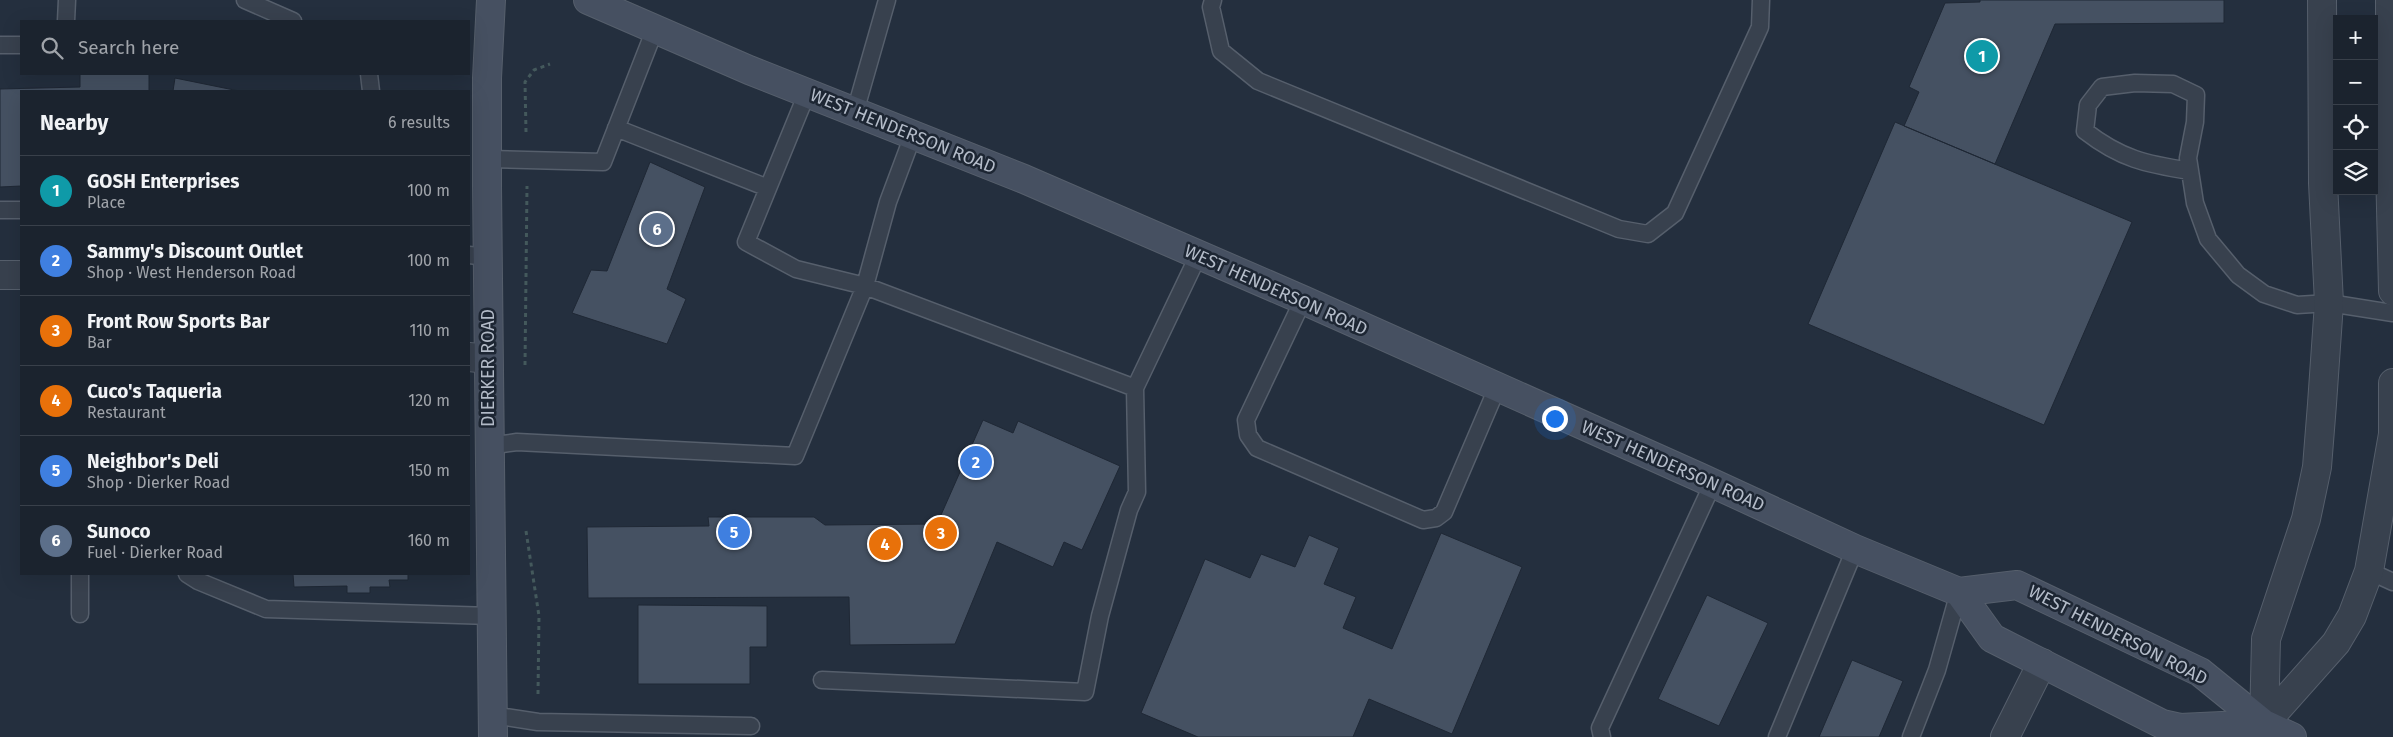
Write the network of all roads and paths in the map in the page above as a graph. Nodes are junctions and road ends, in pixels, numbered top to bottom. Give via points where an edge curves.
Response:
1 (67, 0) edge
2 (245, 0) edge
3 (491, 0) edge
4 (588, 0) edge
5 (887, 0) edge
6 (1213, 0) edge
7 (1761, 0) edge
8 (2322, 0) edge
9 (2390, 0) edge
10 (66, 20) edge
11 (292, 20) edge
12 (655, 29) junction
13 (0, 45) edge
14 (20, 45) edge
15 (550, 64) dead end
16 (369, 75) edge
17 (371, 90) edge
18 (807, 93) junction
19 (855, 112) junction
20 (616, 128) junction
21 (913, 135) junction
22 (487, 159) junction
23 (526, 160) junction
24 (2190, 172) junction
25 (768, 188) junction
26 (0, 210) edge
27 (20, 210) edge
28 (478, 256) edge
29 (1198, 256) junction
30 (0, 275) edge
31 (20, 275) edge
32 (865, 286) junction
33 (2393, 291) edge
34 (1302, 300) junction
35 (2329, 303) junction
36 (2393, 313) edge
37 (479, 358) edge
38 (525, 374) dead end
39 (2393, 383) edge
40 (1135, 388) junction
41 (1497, 388) junction
42 (488, 446) junction
43 (1713, 483) junction
44 (525, 521) dead end
45 (1855, 549) junction
46 (80, 575) edge
47 (189, 575) edge
48 (2381, 576) edge
49 (1959, 592) junction
50 (80, 614) dead end
51 (491, 616) junction
52 (2042, 663) junction
53 (822, 680) dead end
54 (538, 722) junction
55 (492, 726) edge
56 (751, 726) dead end
57 (2263, 730) edge
58 (1602, 737) edge
59 (1778, 737) edge
60 (1910, 737) edge
61 (2005, 737) edge
62 (2292, 737) edge

1 - 10 lane
2 - 11 lane
3 - 22 main road, DIERKER ROAD
4 - 12 main road, WEST HENDERSON ROAD
5 - 19 lane
6 - 7 lane via 1211,7 1221,52 1258,81 1618,229 1648,234 1675,213 1760,27
8 - 35 street via 2323,182
9 - 33 street
12 - 18 main road, WEST HENDERSON ROAD
12 - 20 lane
13 - 14 lane
15 - 23 path via 534,70 525,82
16 - 17 lane
18 - 19 main road, WEST HENDERSON ROAD
18 - 25 lane
19 - 21 main road, WEST HENDERSON ROAD
20 - 23 lane via 602,162
20 - 25 lane
21 - 29 main road, WEST HENDERSON ROAD via 1024,179
21 - 32 lane via 888,202
22 - 23 lane
22 - 28 main road, DIERKER ROAD
23 - 38 path
24 - 24 lane via 2188,158 2196,95 2173,84 2135,83 2102,87 2088,105 2085,131 2107,148 2148,164
24 - 35 lane via 2195,204 2208,240 2238,274 2264,294 2297,305
25 - 32 lane via 746,242 796,269
26 - 27 lane
28 - 37 main road, DIERKER ROAD
29 - 34 main road, WEST HENDERSON ROAD
29 - 40 lane
30 - 31 street
32 - 40 lane
32 - 42 lane via 795,456 517,442
34 - 41 main road, WEST HENDERSON ROAD
34 - 41 lane via 1246,420 1248,435 1257,448 1423,520 1436,518 1444,512
35 - 36 lane
35 - 57 street via 2317,467 2306,519 2266,639
37 - 42 main road, DIERKER ROAD
39 - 48 street via 2393,434
40 - 53 lane via 1136,492 1100,616 1086,692
41 - 43 main road, WEST HENDERSON ROAD
42 - 51 main road, DIERKER ROAD
43 - 45 main road, WEST HENDERSON ROAD
43 - 58 lane via 1600,728
44 - 54 path via 539,616
45 - 49 main road, WEST HENDERSON ROAD
45 - 59 lane
46 - 50 lane
47 - 51 lane via 266,610
48 - 57 street via 2336,643
49 - 52 main road, WEST HENDERSON ROAD via 1992,638
49 - 57 main road, WEST HENDERSON ROAD via 2017,585 2200,672
49 - 60 lane via 1937,670
51 - 55 main road, DIERKER ROAD
52 - 57 main road, WEST HENDERSON ROAD via 2162,724 2180,728
52 - 61 street
54 - 55 lane
54 - 56 lane
57 - 62 main road, WEST HENDERSON ROAD

